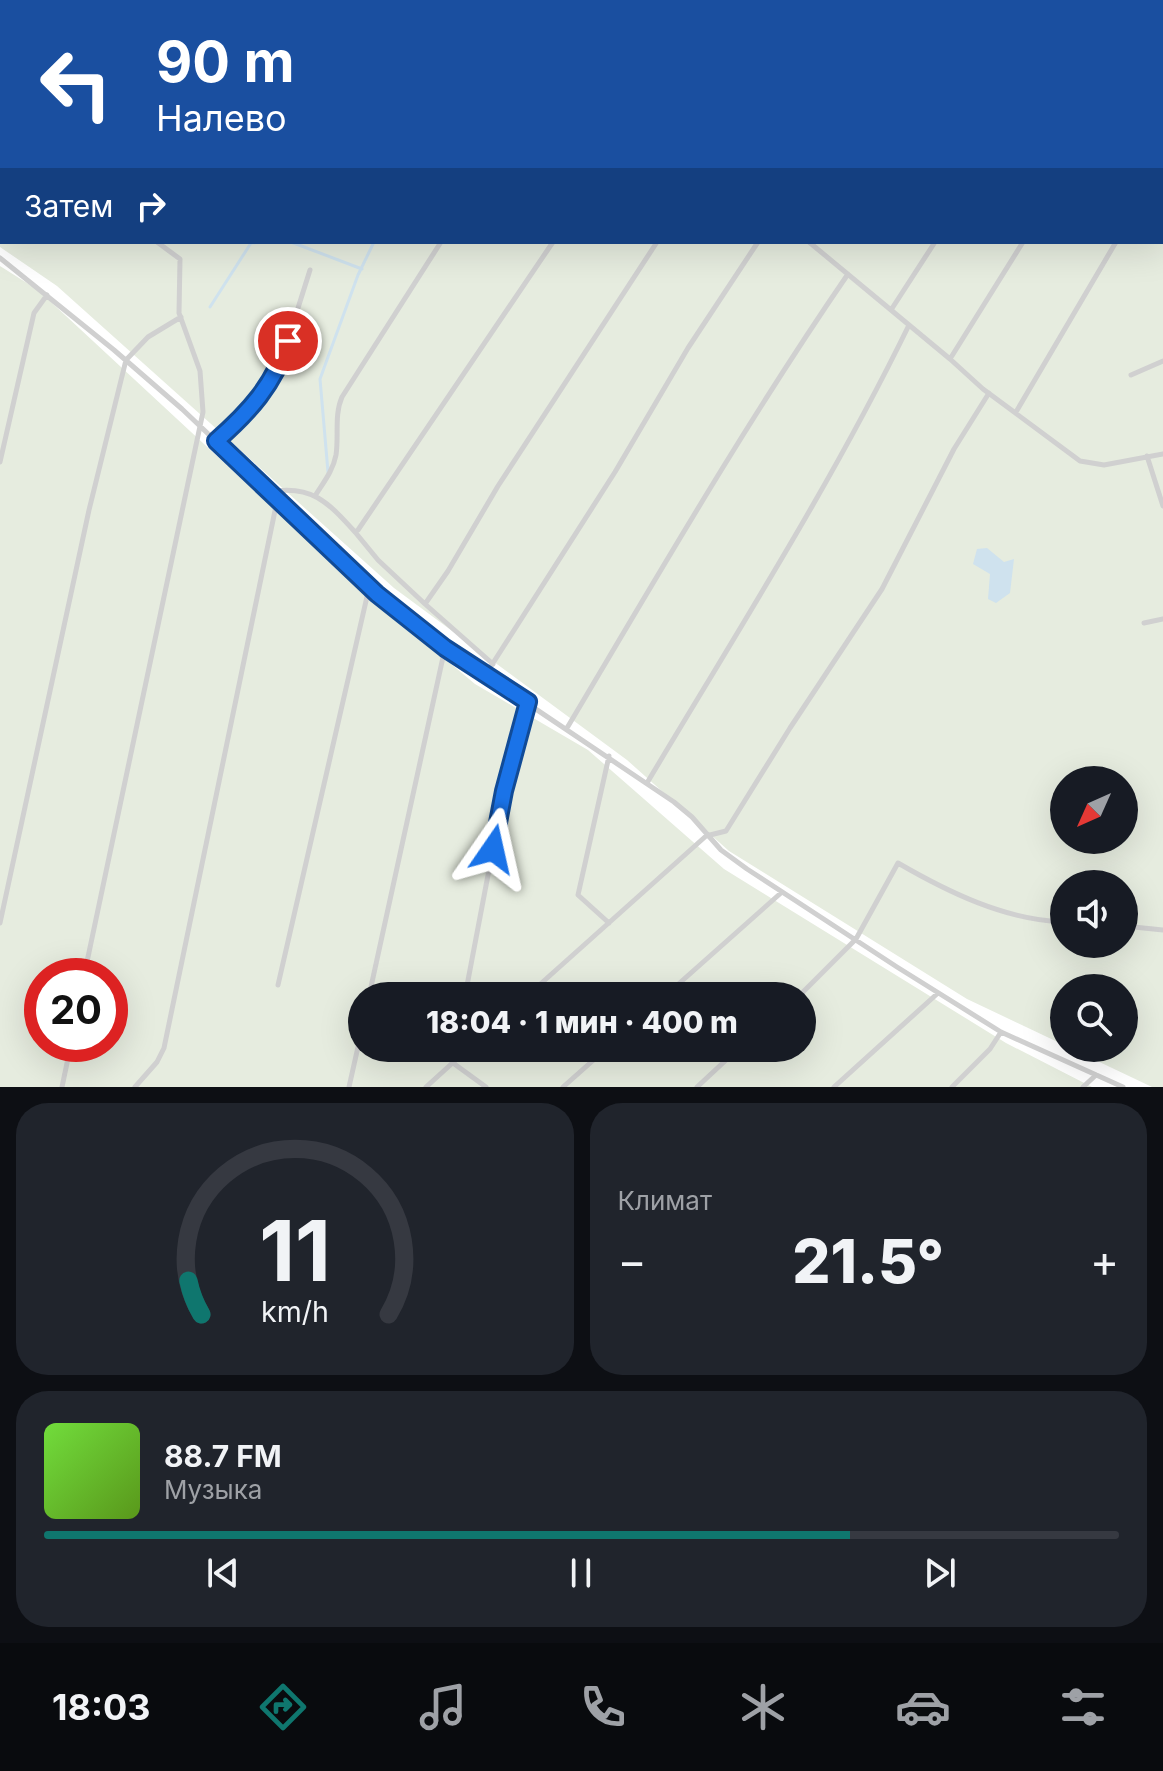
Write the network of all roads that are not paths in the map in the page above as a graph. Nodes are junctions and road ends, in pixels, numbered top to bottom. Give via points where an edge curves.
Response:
1 (160, 244) edge
2 (440, 244) edge
3 (552, 244) edge
4 (656, 244) edge
5 (757, 244) edge
6 (811, 244) edge
7 (934, 244) edge
8 (1022, 244) edge
9 (1115, 244) edge
10 (0, 258) edge
11 (310, 270) dead end
12 (848, 274) junction
13 (47, 295) junction
14 (891, 310) junction
15 (181, 317) junction
16 (909, 325) junction
17 (950, 359) junction
18 (126, 360) junction
19 (1163, 361) edge
20 (1131, 375) dead end
21 (989, 393) junction
22 (1016, 412) junction
23 (201, 428) junction
24 (216, 441) junction
25 (1163, 454) edge
26 (1147, 456) junction
27 (0, 462) edge
28 (269, 492) junction
29 (315, 496) junction
30 (278, 500) junction
31 (1163, 506) edge
32 (355, 532) junction
33 (370, 587) junction
34 (425, 604) junction
35 (1163, 619) edge
36 (1144, 623) dead end
37 (445, 648) junction
38 (493, 664) junction
39 (486, 674) junction
40 (528, 702) junction
41 (567, 728) junction
42 (609, 756) junction
43 (647, 783) junction
44 (706, 836) junction
45 (782, 892) junction
46 (1050, 922) edge
47 (0, 923) edge
48 (609, 923) junction
49 (1138, 927) edge
50 (1163, 930) edge
51 (856, 939) junction
52 (88, 958) edge
53 (372, 982) edge
54 (468, 982) edge
55 (543, 982) edge
56 (681, 982) edge
57 (813, 982) edge
58 (278, 985) dead end
59 (938, 993) junction
60 (1001, 1032) junction
61 (67, 1062) edge
62 (355, 1062) edge
63 (591, 1062) edge
64 (724, 1062) edge
65 (453, 1063) joint
66 (1096, 1075) junction
67 (62, 1087) edge
68 (135, 1087) edge
69 (349, 1087) edge
70 (426, 1087) edge
71 (486, 1087) edge
72 (563, 1087) edge
73 (697, 1087) edge
74 (834, 1087) edge
75 (952, 1087) edge
76 (1083, 1087) edge
77 (1123, 1087) edge

1 - 15 lane via 180,259
2 - 29 lane via 342,397 336,457
3 - 32 lane
4 - 34 lane
5 - 38 lane
6 - 12 lane
7 - 14 lane
8 - 17 lane
9 - 22 lane
10 - 13 lane
11 - 24 lane via 280,365 249,412
12 - 14 lane
12 - 41 lane via 728,459
13 - 18 lane
13 - 27 lane via 34,313
14 - 16 lane
15 - 18 lane via 148,337
15 - 23 lane via 200,371
16 - 17 lane
16 - 43 lane via 848,442
17 - 21 lane
18 - 23 lane
18 - 47 lane
19 - 20 lane
21 - 22 lane
21 - 44 lane via 882,589 726,831
22 - 26 lane via 1080,461 1104,465
23 - 24 lane
23 - 52 lane
24 - 28 lane
25 - 26 lane
26 - 31 lane
28 - 29 lane via 288,488
28 - 30 lane
29 - 32 lane
30 - 33 lane
30 - 68 lane via 164,1048
32 - 34 lane
33 - 37 lane
33 - 58 lane
34 - 38 lane
35 - 36 lane
37 - 39 lane
37 - 53 lane
38 - 39 lane
39 - 40 lane
40 - 41 lane
40 - 54 lane via 504,791
41 - 42 lane
42 - 43 lane
42 - 48 lane via 578,895
43 - 44 lane via 692,817
44 - 45 lane
44 - 48 lane
45 - 51 lane
45 - 56 lane
46 - 51 lane via 945,890 898,863
48 - 55 lane
49 - 50 lane
51 - 57 lane
51 - 59 lane
59 - 60 lane
59 - 74 lane
60 - 66 lane
60 - 75 lane
61 - 67 lane
62 - 69 lane
63 - 72 lane
64 - 73 lane
65 - 70 lane
65 - 71 lane
66 - 76 lane
66 - 77 lane

